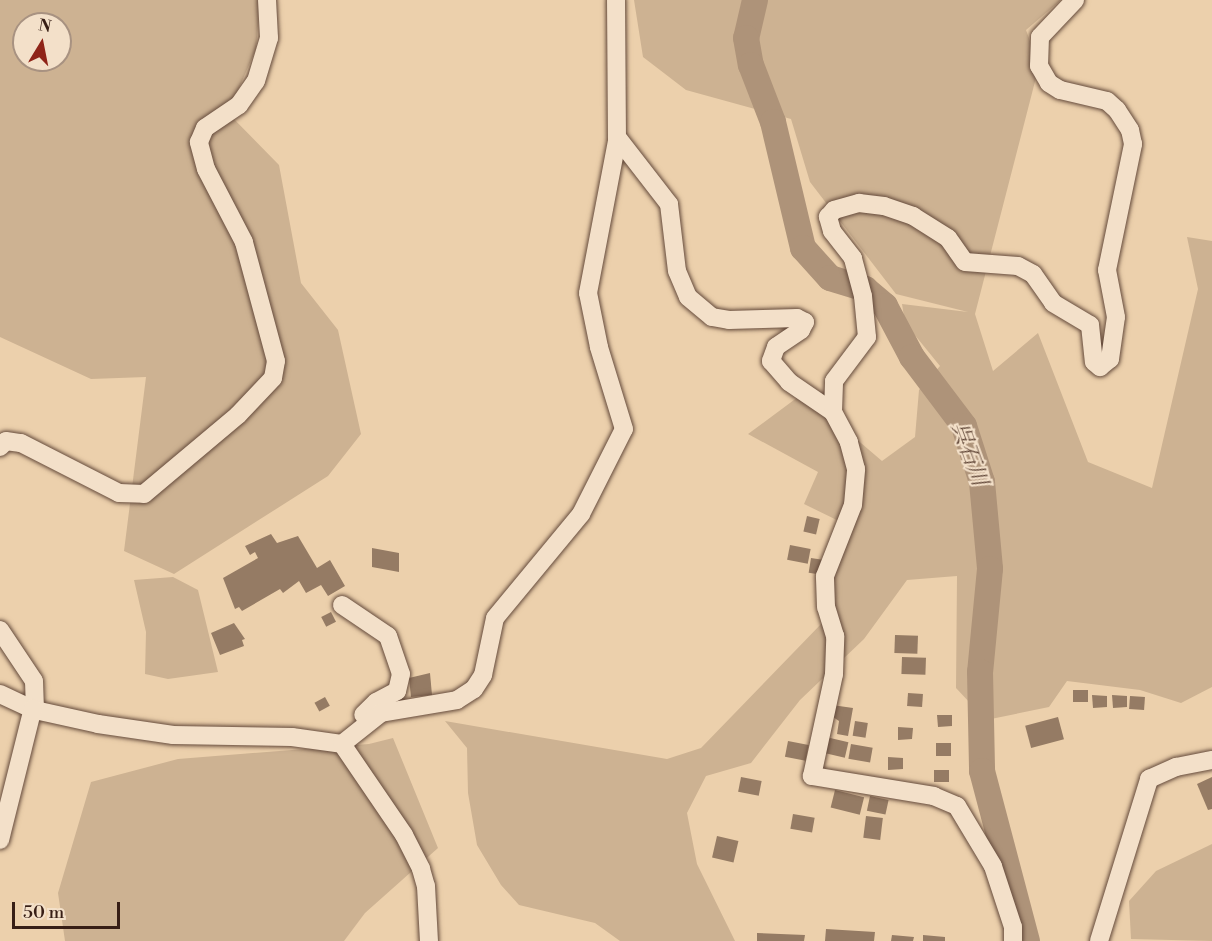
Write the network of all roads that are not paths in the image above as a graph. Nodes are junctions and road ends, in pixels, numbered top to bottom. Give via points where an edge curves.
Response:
1 (267, 0) edge
2 (616, 0) edge
3 (1075, 0) edge
4 (617, 137) junction
5 (833, 412) junction
6 (0, 447) edge
7 (342, 605) dead end
8 (0, 630) edge
9 (0, 694) edge
10 (34, 709) junction
11 (348, 738) junction
12 (1212, 760) edge
13 (0, 840) edge
14 (429, 941) edge
15 (1013, 941) edge
16 (1099, 941) edge

1 - 6 street via 269,38 256,81 239,105 205,128 199,142 206,169 244,242 276,361 273,378 238,415 144,494 119,493 21,442 6,441
2 - 4 street
3 - 5 street via 1040,38 1039,66 1049,83 1060,90 1107,101 1118,110 1133,144 1107,270 1116,316 1110,359 1100,367 1094,362 1090,325 1053,303 1033,274 1018,266 964,261 948,238 913,216 859,203 834,210 828,217 832,231 853,258 863,296 867,337 834,381
4 - 5 street via 669,204 677,271 688,297 712,317 797,318 805,322 801,330 776,347 771,361 789,382
4 - 11 street via 588,293 599,347 624,429 616,447 581,514 495,618 483,675 474,689 457,700 381,713
5 - 15 street via 849,442 856,469 853,505 825,576 826,607 836,636 834,674 812,777 934,796 957,806 993,866 1013,927
7 - 11 street via 388,636 401,674 397,691 364,713
8 - 10 street via 34,681
9 - 10 street
10 - 11 street via 173,735
10 - 13 street
11 - 14 street via 421,869 426,886
12 - 16 street via 1176,767 1149,779

